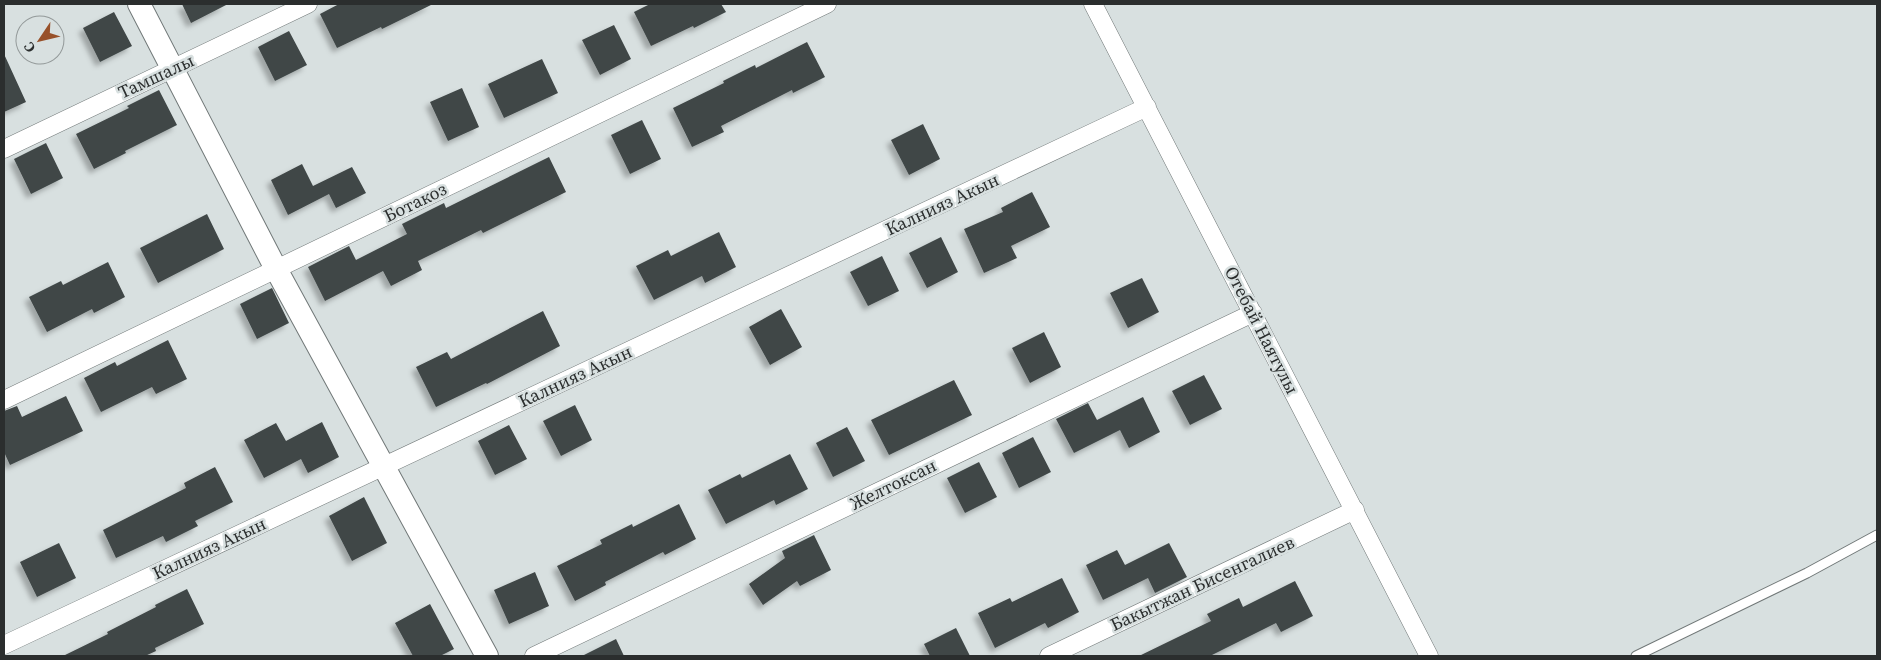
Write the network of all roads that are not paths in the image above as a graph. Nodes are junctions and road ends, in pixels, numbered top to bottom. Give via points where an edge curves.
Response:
1 (139, 4) edge
2 (308, 4) edge
3 (826, 4) edge
4 (1093, 4) edge
5 (173, 68) junction
6 (1147, 107) junction
7 (4, 149) edge
8 (276, 269) junction
9 (1253, 313) junction
10 (4, 400) edge
11 (382, 467) junction
12 (1355, 510) junction
13 (1877, 535) edge
14 (4, 645) edge
15 (486, 656) edge
16 (534, 656) edge
17 (1049, 656) edge
18 (1429, 656) edge
19 (1636, 656) edge

1 - 5 street
2 - 5 street, Тамшалы
3 - 8 street, Ботакоз
4 - 6 street, Отебай Наятулы
5 - 7 street, Тамшалы
5 - 8 street
6 - 9 street, Отебай Наятулы
6 - 11 street, Калнияз Акын
8 - 10 street, Ботакоз
8 - 11 street
9 - 12 street, Отебай Наятулы
9 - 16 street, Желтоксан
11 - 14 street, Калнияз Акын
11 - 15 street
12 - 17 street, Бакытжан Бисенгалиев
12 - 18 street, Отебай Наятулы
13 - 19 lane via 1807,574

